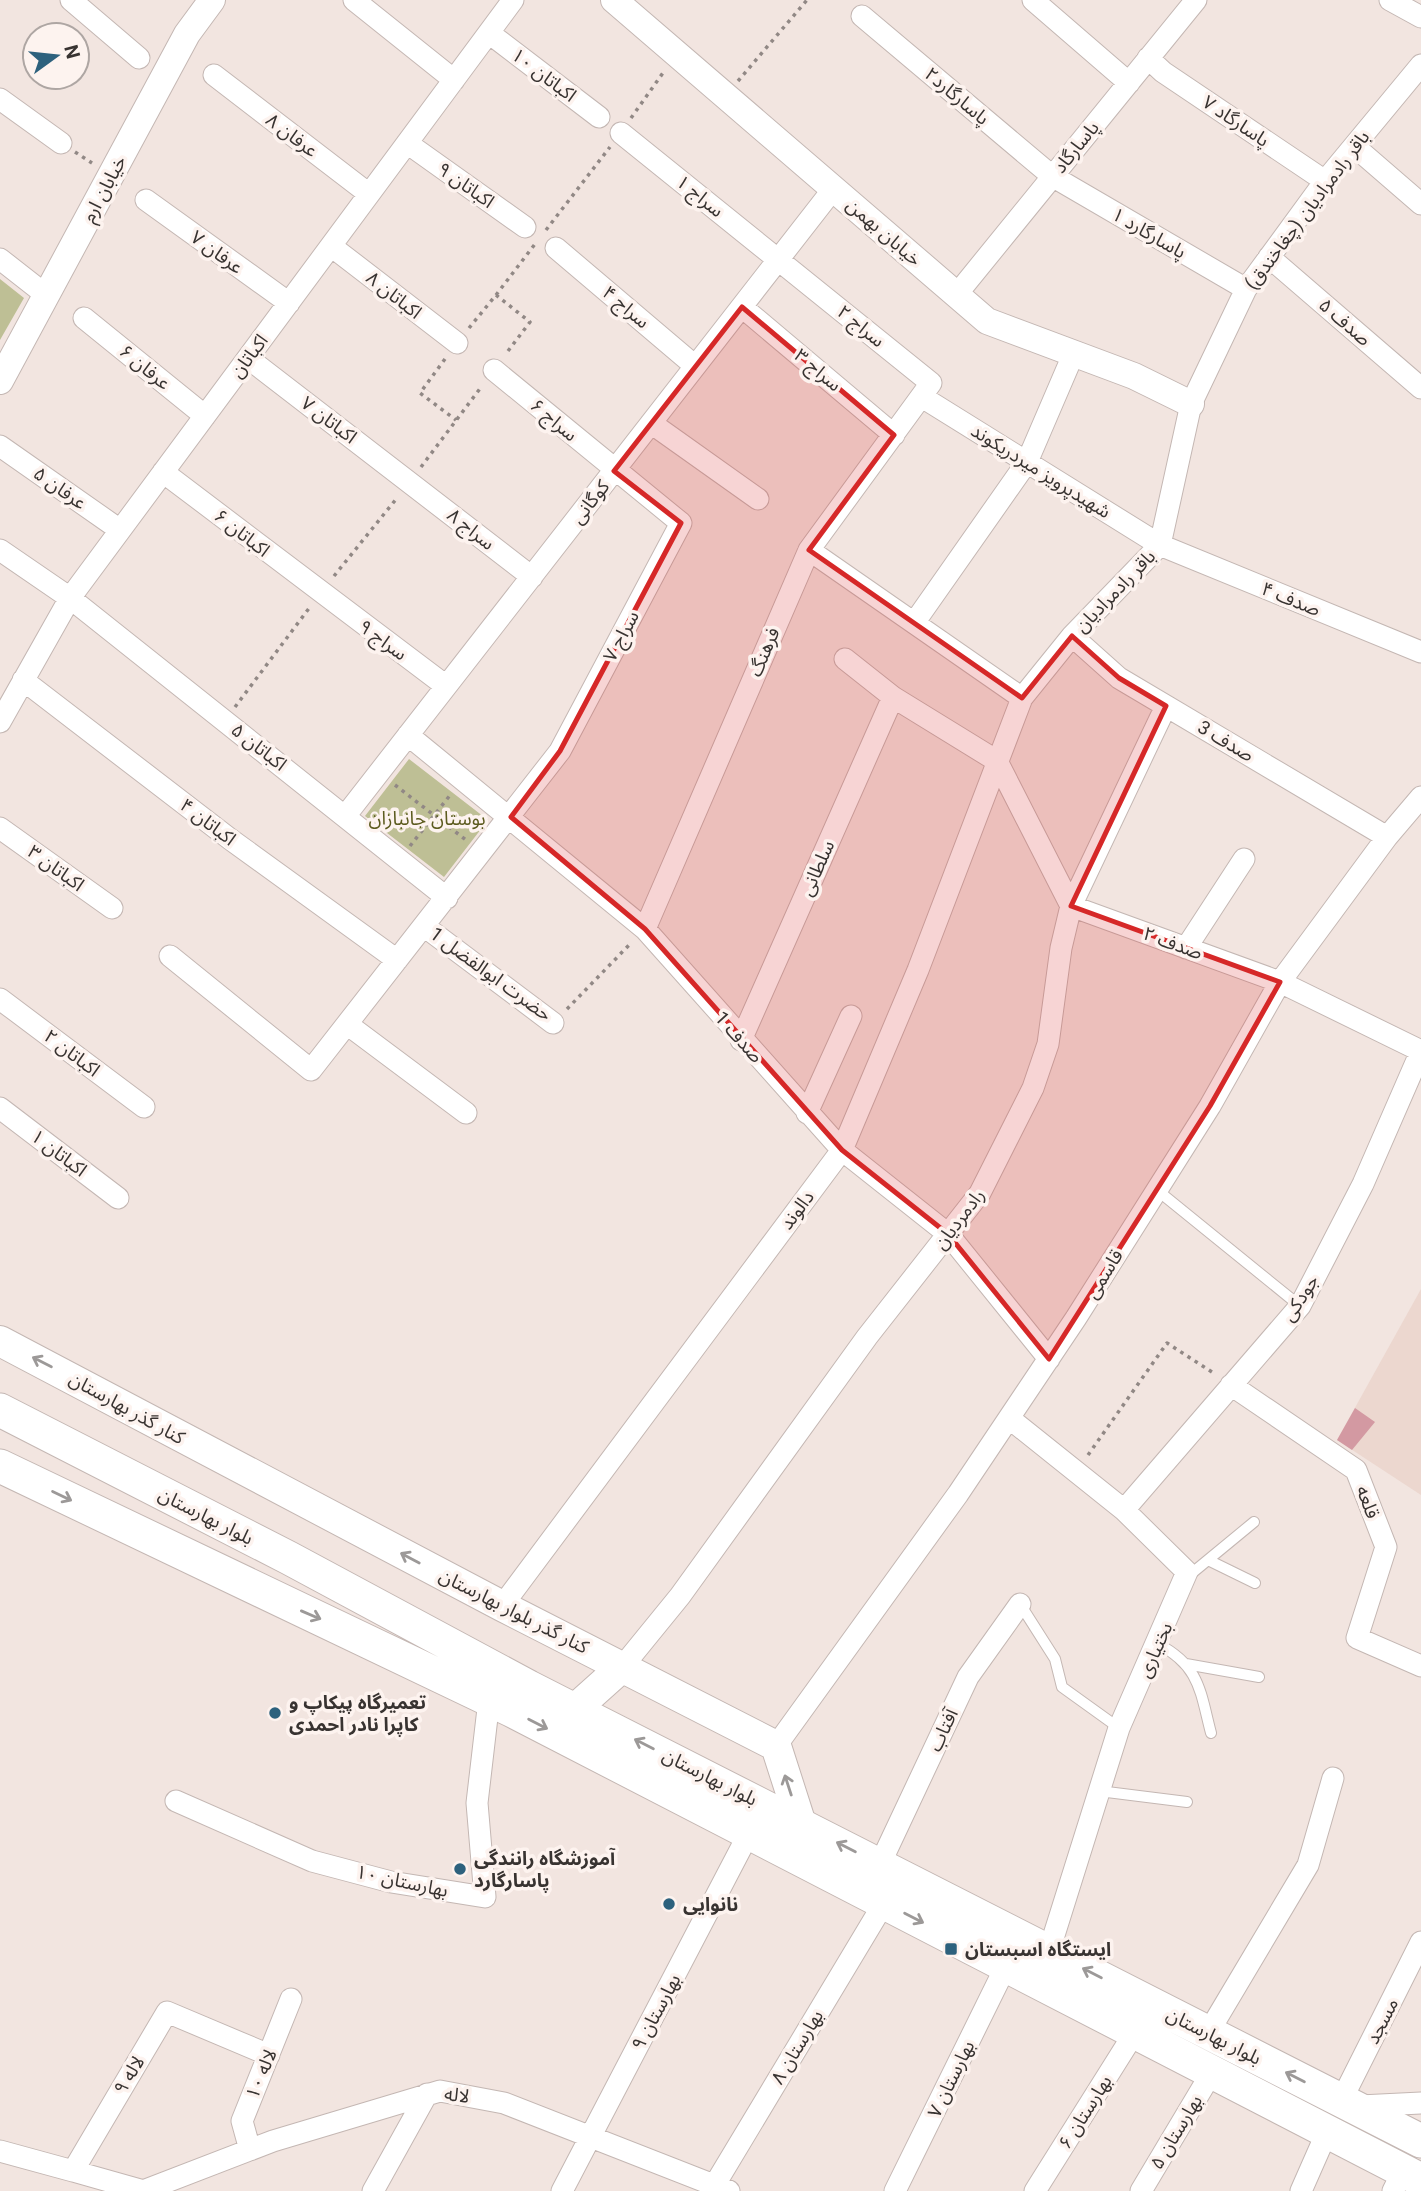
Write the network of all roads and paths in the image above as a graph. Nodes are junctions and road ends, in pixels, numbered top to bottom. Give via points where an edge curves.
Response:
1 (71, 0) edge
2 (212, 0) edge
3 (354, 0) edge
4 (513, 0) edge
5 (614, 0) edge
6 (807, 0) edge
7 (1033, 0) edge
8 (1196, 0) edge
9 (1390, 0) edge
10 (862, 16) dead end
11 (1421, 17) edge
12 (489, 33) junction
13 (676, 54) junction
14 (139, 58) dead end
15 (1149, 58) junction
16 (1421, 65) edge
17 (214, 75) dead end
18 (454, 80) junction
19 (1129, 83) junction
20 (726, 96) junction
21 (0, 99) edge
22 (599, 117) dead end
23 (621, 133) junction
24 (407, 143) junction
25 (61, 144) dead end
26 (1354, 146) junction
27 (1052, 176) junction
28 (1325, 181) junction
29 (834, 188) junction
30 (369, 194) junction
31 (146, 200) dead end
32 (1421, 204) edge
33 (525, 227) dead end
34 (331, 246) junction
35 (556, 248) dead end
36 (1269, 257) junction
37 (0, 259) edge
38 (778, 259) junction
39 (1246, 289) junction
40 (46, 295) junction
41 (496, 295) dead end
42 (957, 295) junction
43 (289, 303) junction
44 (741, 307) junction
45 (84, 318) dead end
46 (457, 343) dead end
47 (1073, 355) junction
48 (248, 358) junction
49 (695, 366) junction
50 (494, 370) dead end
51 (0, 381) edge
52 (1421, 388) edge
53 (922, 397) junction
54 (1191, 404) junction
55 (205, 416) junction
56 (651, 423) junction
57 (894, 435) junction
58 (0, 446) edge
59 (1027, 463) junction
60 (614, 471) junction
61 (163, 472) junction
62 (410, 482) joint
63 (758, 499) dead end
64 (120, 530) junction
65 (1160, 545) junction
66 (0, 550) edge
67 (809, 550) junction
68 (532, 577) junction
69 (320, 593) joint
70 (70, 598) junction
71 (914, 623) junction
72 (1072, 636) junction
73 (1421, 652) edge
74 (845, 659) dead end
75 (23, 680) junction
76 (446, 686) junction
77 (893, 697) junction
78 (1022, 698) junction
79 (1166, 706) junction
80 (0, 722) edge
81 (408, 735) junction
82 (998, 761) junction
83 (379, 773) junction
84 (463, 779) junction
85 (1421, 797) edge
86 (346, 815) junction
87 (435, 816) junction
88 (511, 817) junction
89 (0, 828) edge
90 (1387, 838) junction
91 (482, 853) junction
92 (399, 859) junction
93 (1244, 859) dead end
94 (447, 898) junction
95 (1071, 906) junction
96 (111, 908) dead end
97 (424, 926) junction
98 (645, 929) junction
99 (1186, 948) junction
100 (170, 957) dead end
101 (397, 960) junction
102 (1280, 982) junction
103 (0, 999) edge
104 (851, 1016) dead end
105 (553, 1023) joint
106 (347, 1024) junction
107 (741, 1040) junction
108 (1421, 1051) edge
109 (144, 1107) dead end
110 (0, 1108) edge
111 (466, 1113) dead end
112 (807, 1113) junction
113 (842, 1150) junction
114 (1157, 1190) junction
115 (118, 1198) dead end
116 (948, 1234) junction
117 (1300, 1306) junction
118 (0, 1341) edge
119 (1049, 1359) junction
120 (1231, 1385) junction
121 (0, 1410) edge
122 (1009, 1418) junction
123 (0, 1466) edge
124 (1076, 1471) junction
125 (253, 1476) joint
126 (182, 1504) junction
127 (1125, 1510) junction
128 (1254, 1522) dead end
129 (165, 1545) junction
130 (289, 1559) junction
131 (1208, 1560) junction
132 (1186, 1578) junction
133 (1255, 1583) dead end
134 (268, 1597) junction
135 (1020, 1604) joint
136 (502, 1606) junction
137 (1158, 1644) junction
138 (1186, 1664) junction
139 (623, 1666) junction
140 (1421, 1666) edge
141 (1259, 1677) dead end
142 (489, 1700) junction
143 (575, 1709) junction
144 (1119, 1728) junction
145 (1211, 1733) dead end
146 (776, 1745) junction
147 (1334, 1778) dead end
148 (1099, 1791) junction
149 (176, 1801) dead end
150 (1187, 1802) dead end
151 (801, 1824) junction
152 (749, 1833) junction
153 (880, 1864) junction
154 (884, 1903) junction
155 (1421, 1942) edge
156 (1049, 1951) junction
157 (1006, 1966) junction
158 (291, 1999) dead end
159 (1135, 2032) junction
160 (1208, 2033) junction
161 (269, 2056) junction
162 (1212, 2072) junction
163 (427, 2094) junction
164 (1349, 2103) junction
165 (1421, 2103) edge
166 (1327, 2132) junction
167 (591, 2136) junction
168 (1421, 2141) edge
169 (250, 2150) junction
170 (3, 2151) edge
171 (73, 2171) junction
172 (1406, 2181) edge
173 (718, 2189) edge
174 (144, 2191) edge
175 (373, 2191) edge
176 (562, 2191) edge
177 (895, 2191) edge
178 (1035, 2191) edge
179 (1141, 2191) edge
180 (1301, 2191) edge

1 - 14 street
2 - 40 street, خیابان ارم via 187,34
3 - 18 street
4 - 12 street, اکباتان
5 - 13 street, خیابان بهمن
6 - 20 path
7 - 19 street
8 - 15 street, پاسارگاد
9 - 11 street
10 - 27 street, پاسارگارد۲
12 - 18 street, اکباتان
12 - 22 street, اکباتان ۱۰
13 - 20 street, خیابان بهمن
13 - 23 path
15 - 19 street, پاسارگاد
15 - 28 street, پاسارگاد ۷
16 - 26 street, باقر رادمرادیان (چغاخندق)
17 - 30 street, عرفان ۸
18 - 24 street, اکباتان
19 - 27 street, پاسارگاد
20 - 29 street, خیابان بهمن
21 - 25 street
23 - 38 street, سراج ۱
23 - 41 path
24 - 30 street, اکباتان
24 - 33 street, اکباتان ۹
26 - 28 street, باقر رادمرادیان (چغاخندق)
26 - 32 street
27 - 39 street, پاسارگارد ۱
27 - 42 street, پاسارگاد
28 - 36 street, باقر رادمرادیان (چغاخندق)
29 - 38 street, کوگانی
29 - 42 street, خیابان بهمن
30 - 34 street, اکباتان
31 - 43 street, عرفان ۷
34 - 43 street, اکباتان
34 - 46 street, اکباتان ۸
35 - 49 street, سراج ۴
36 - 39 street, باقر رادمرادیان (چغاخندق)
36 - 52 street, صدف ۵
37 - 40 street
38 - 44 street, کوگانی
38 - 53 street, سراج ۲ via 931,383
39 - 54 street, باقر رادمرادیان (چغاخندق)
40 - 51 street, خیابان ارم
42 - 47 street, خیابان بهمن via 987,321
43 - 48 street, اکباتان
44 - 49 street, کوگانی
44 - 57 street, سراج ۳
45 - 55 street, عرفان ۶
47 - 54 street, خیابان بهمن via 1134,376
47 - 59 street
48 - 55 street, اکباتان
48 - 62 street, اکباتان ۷
49 - 56 street, کوگانی
50 - 60 street, سراج ۶
53 - 57 street, فرهنگ
53 - 59 street, شهیدپرویز میردریکوند
54 - 65 street, باقر رادمرادیان
55 - 61 street, اکباتان
56 - 60 street, کوگانی
56 - 63 street
57 - 67 street, فرهنگ
58 - 64 street, عرفان ۵
59 - 65 street, شهیدپرویز میردریکوند
59 - 71 street
60 - 68 street, کوگانی
60 - 88 street, سراج ۷ via 681,523 560,751
61 - 64 street, اکباتان
61 - 69 street, اکباتان ۶
62 - 68 street, سراج ۸
64 - 70 street, اکباتان
65 - 72 street, باقر رادمرادیان
65 - 73 street, صدف ۴
66 - 70 street, اکباتان ۵
67 - 71 street
67 - 98 street, فرهنگ
68 - 76 street, کوگانی
69 - 76 street, سراج ۹
70 - 75 street, اکباتان
70 - 86 street, اکباتان ۵
71 - 78 street
72 - 78 street, باقر رادمرادیان
72 - 79 street, صدف 3 via 1119,678
74 - 77 street
75 - 80 street, اکباتان
75 - 101 street, اکباتان ۴
76 - 81 street, کوگانی
77 - 82 street
77 - 107 street, سلطانی
78 - 82 street, باقر رادمرادیان
79 - 90 street, صدف 3
79 - 95 street, رادمردیان
81 - 83 street, کوگانی
81 - 84 street, صدف 1
82 - 95 street
82 - 113 street, دالوند via 918,970
83 - 86 street, کوگانی
83 - 87 path
84 - 87 path
84 - 88 street, صدف 1
85 - 90 street, قاسمی
86 - 92 street, اکباتان ۵
87 - 91 path
87 - 92 path
88 - 91 street
88 - 98 street, صدف 1
89 - 96 street, اکباتان ۳
90 - 102 street, قاسمی
91 - 94 street
92 - 94 street, اکباتان ۵
93 - 99 street
94 - 97 street
95 - 99 street, صدف ۲
95 - 116 street, رادمردیان via 1048,1044 1033,1088 980,1193
97 - 101 street
97 - 105 street, حضرت ابوالفضل 1
98 - 105 path, حضرت ابوالفضل 1
98 - 107 street, صدف 1
99 - 102 street, صدف ۲
100 - 106 street via 311,1070
101 - 106 street
102 - 108 street, صدف ۲
102 - 114 street, قاسمی
103 - 109 street, اکباتان ۲
104 - 112 street
106 - 111 street
107 - 112 street, صدف 1
108 - 117 street, جودکی via 1363,1184
110 - 115 street, اکباتان ۱
112 - 113 street, صدف 1
113 - 116 street, صدف 1
113 - 136 street, دالوند
114 - 117 lane
114 - 119 street, قاسمی
116 - 119 street, صدف 1
116 - 139 street, رادمردیان
117 - 120 street, جودکی
125 -> 118 main road, کنار گذر بهارستان
119 - 122 street, قاسمی
120 - 124 path via 1167,1343
120 - 127 street, جودکی
120 - 140 street, قلعه via 1356,1470 1386,1546 1357,1638
121 - 126 main road, بلوار بهارستان
122 - 124 street
122 - 146 street, قاسمی
123 -> 129 main road, بلوار بهارستان
124 - 127 street
136 -> 125 main road, کنار گذر بلوار بهارستان
126 - 129 main road via 207,1525 208,1541 201,1547
126 - 130 main road, بلوار بهارستان
127 - 132 street via 1183,1565
128 - 131 lane
129 - 134 main road, بلوار بهارستان
130 - 134 main road via 254,1552 246,1557 246,1573
130 - 143 main road, بلوار بهارستان
131 - 132 lane
131 - 133 lane
132 - 137 street, بختیاری
134 -> 142 main road, بلوار بهارستان
135 - 144 lane via 1055,1659 1062,1687
135 - 153 street, آفتاب via 968,1677
136 - 139 main road, کنار گذر بلوار بهارستان
137 - 138 lane
137 - 144 street, بختیاری
138 - 141 lane
138 - 145 lane via 1195,1675
139 - 143 main road
139 - 146 main road, کنار گذر بلوار بهارستان
142 - 149 street, بهارستان ۱۰ via 477,1803 485,1897 391,1882 312,1861
142 -> 152 main road, بلوار بهارستان
151 -> 143 main road, بلوار بهارستان
144 - 148 street, بختیاری
151 -> 146 main road
147 - 160 street via 1308,1865
148 - 150 lane
148 - 156 street, بختیاری
153 -> 151 main road, بلوار بهارستان
152 - 154 main road, بلوار بهارستان
152 - 167 street, بهارستان ۹
153 - 156 main road, بلوار بهارستان
154 -> 157 main road, بلوار بهارستان
154 - 173 street, بهارستان ۸
155 - 164 street, مسجد
160 -> 156 main road, بلوار بهارستان
157 - 159 main road, بلوار بهارستان
157 - 177 street, بهارستان ۷
158 - 161 street, لاله ۱۰
159 - 162 main road, بلوار بهارستان
159 - 178 street, بهارستان ۶
164 -> 160 main road, بلوار بهارستان
161 - 169 street, لاله ۱۰ via 242,2121
161 - 171 street, لاله ۹ via 167,2012
162 - 166 main road, بلوار بهارستان
162 - 179 street, بهارستان ۵
163 - 167 street, لاله via 440,2091 504,2103
163 - 169 street, لاله
163 - 175 street
164 - 165 street
164 - 168 main road, بلوار بهارستان
166 - 172 main road, بلوار بهارستان
166 - 180 street
167 - 173 street, لاله
167 - 176 street, بهارستان ۹
169 - 174 street, لاله
170 - 171 street
171 - 174 street

